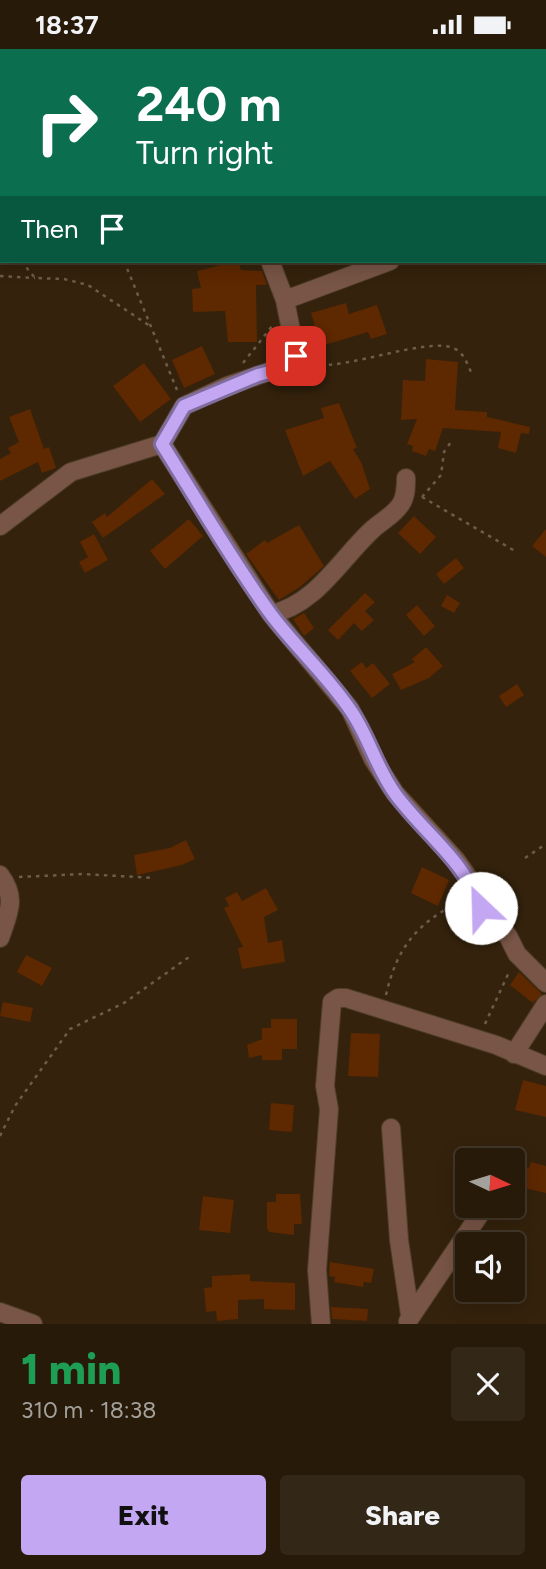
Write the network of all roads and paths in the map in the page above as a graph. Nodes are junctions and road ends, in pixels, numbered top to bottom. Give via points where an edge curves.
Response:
1 (22, 263) edge
2 (125, 263) edge
3 (271, 263) edge
4 (385, 263) edge
5 (0, 276) edge
6 (35, 278) junction
7 (286, 305) junction
8 (151, 327) junction
9 (294, 363) junction
10 (242, 364) dead end
11 (471, 374) dead end
12 (184, 406) junction
13 (451, 442) dead end
14 (162, 444) junction
15 (406, 478) dead end
16 (422, 497) junction
17 (403, 502) junction
18 (0, 526) edge
19 (515, 551) dead end
20 (271, 614) junction
21 (546, 844) edge
22 (525, 858) dead end
23 (1, 877) edge
24 (154, 877) dead end
25 (476, 893) junction
26 (0, 938) edge
27 (517, 954) junction
28 (189, 957) dead end
29 (546, 983) edge
30 (546, 1004) edge
31 (383, 1009) junction
32 (483, 1042) junction
33 (514, 1054) junction
34 (546, 1066) edge
35 (391, 1128) dead end
36 (0, 1136) edge
37 (477, 1218) edge
38 (0, 1312) edge
39 (409, 1319) edge
40 (33, 1324) edge
41 (321, 1324) edge

1 - 6 path
2 - 8 path
3 - 7 street
4 - 7 street
5 - 6 path
6 - 8 path via 64,279 97,289
7 - 9 street
7 - 10 path
8 - 12 path
9 - 11 path via 347,364 443,347 463,355
9 - 12 street
12 - 14 street
13 - 16 path via 444,452 441,475
14 - 18 street via 71,472
14 - 20 street
15 - 17 street
16 - 17 path via 411,507
16 - 19 path
17 - 20 street via 318,587
20 - 25 street via 350,709 395,793 456,860
21 - 22 path
23 - 24 path
23 - 26 street via 10,889 11,902
25 - 27 street via 481,908 508,936
25 - 31 path via 436,913 402,949
27 - 29 street
27 - 32 path via 488,1014
28 - 36 path via 124,1003 69,1029 15,1106
30 - 33 street
31 - 32 street
31 - 41 street via 346,998 332,1002 326,1086 330,1109 317,1269
32 - 33 street
33 - 34 street
35 - 39 street
37 - 39 street
38 - 40 street

